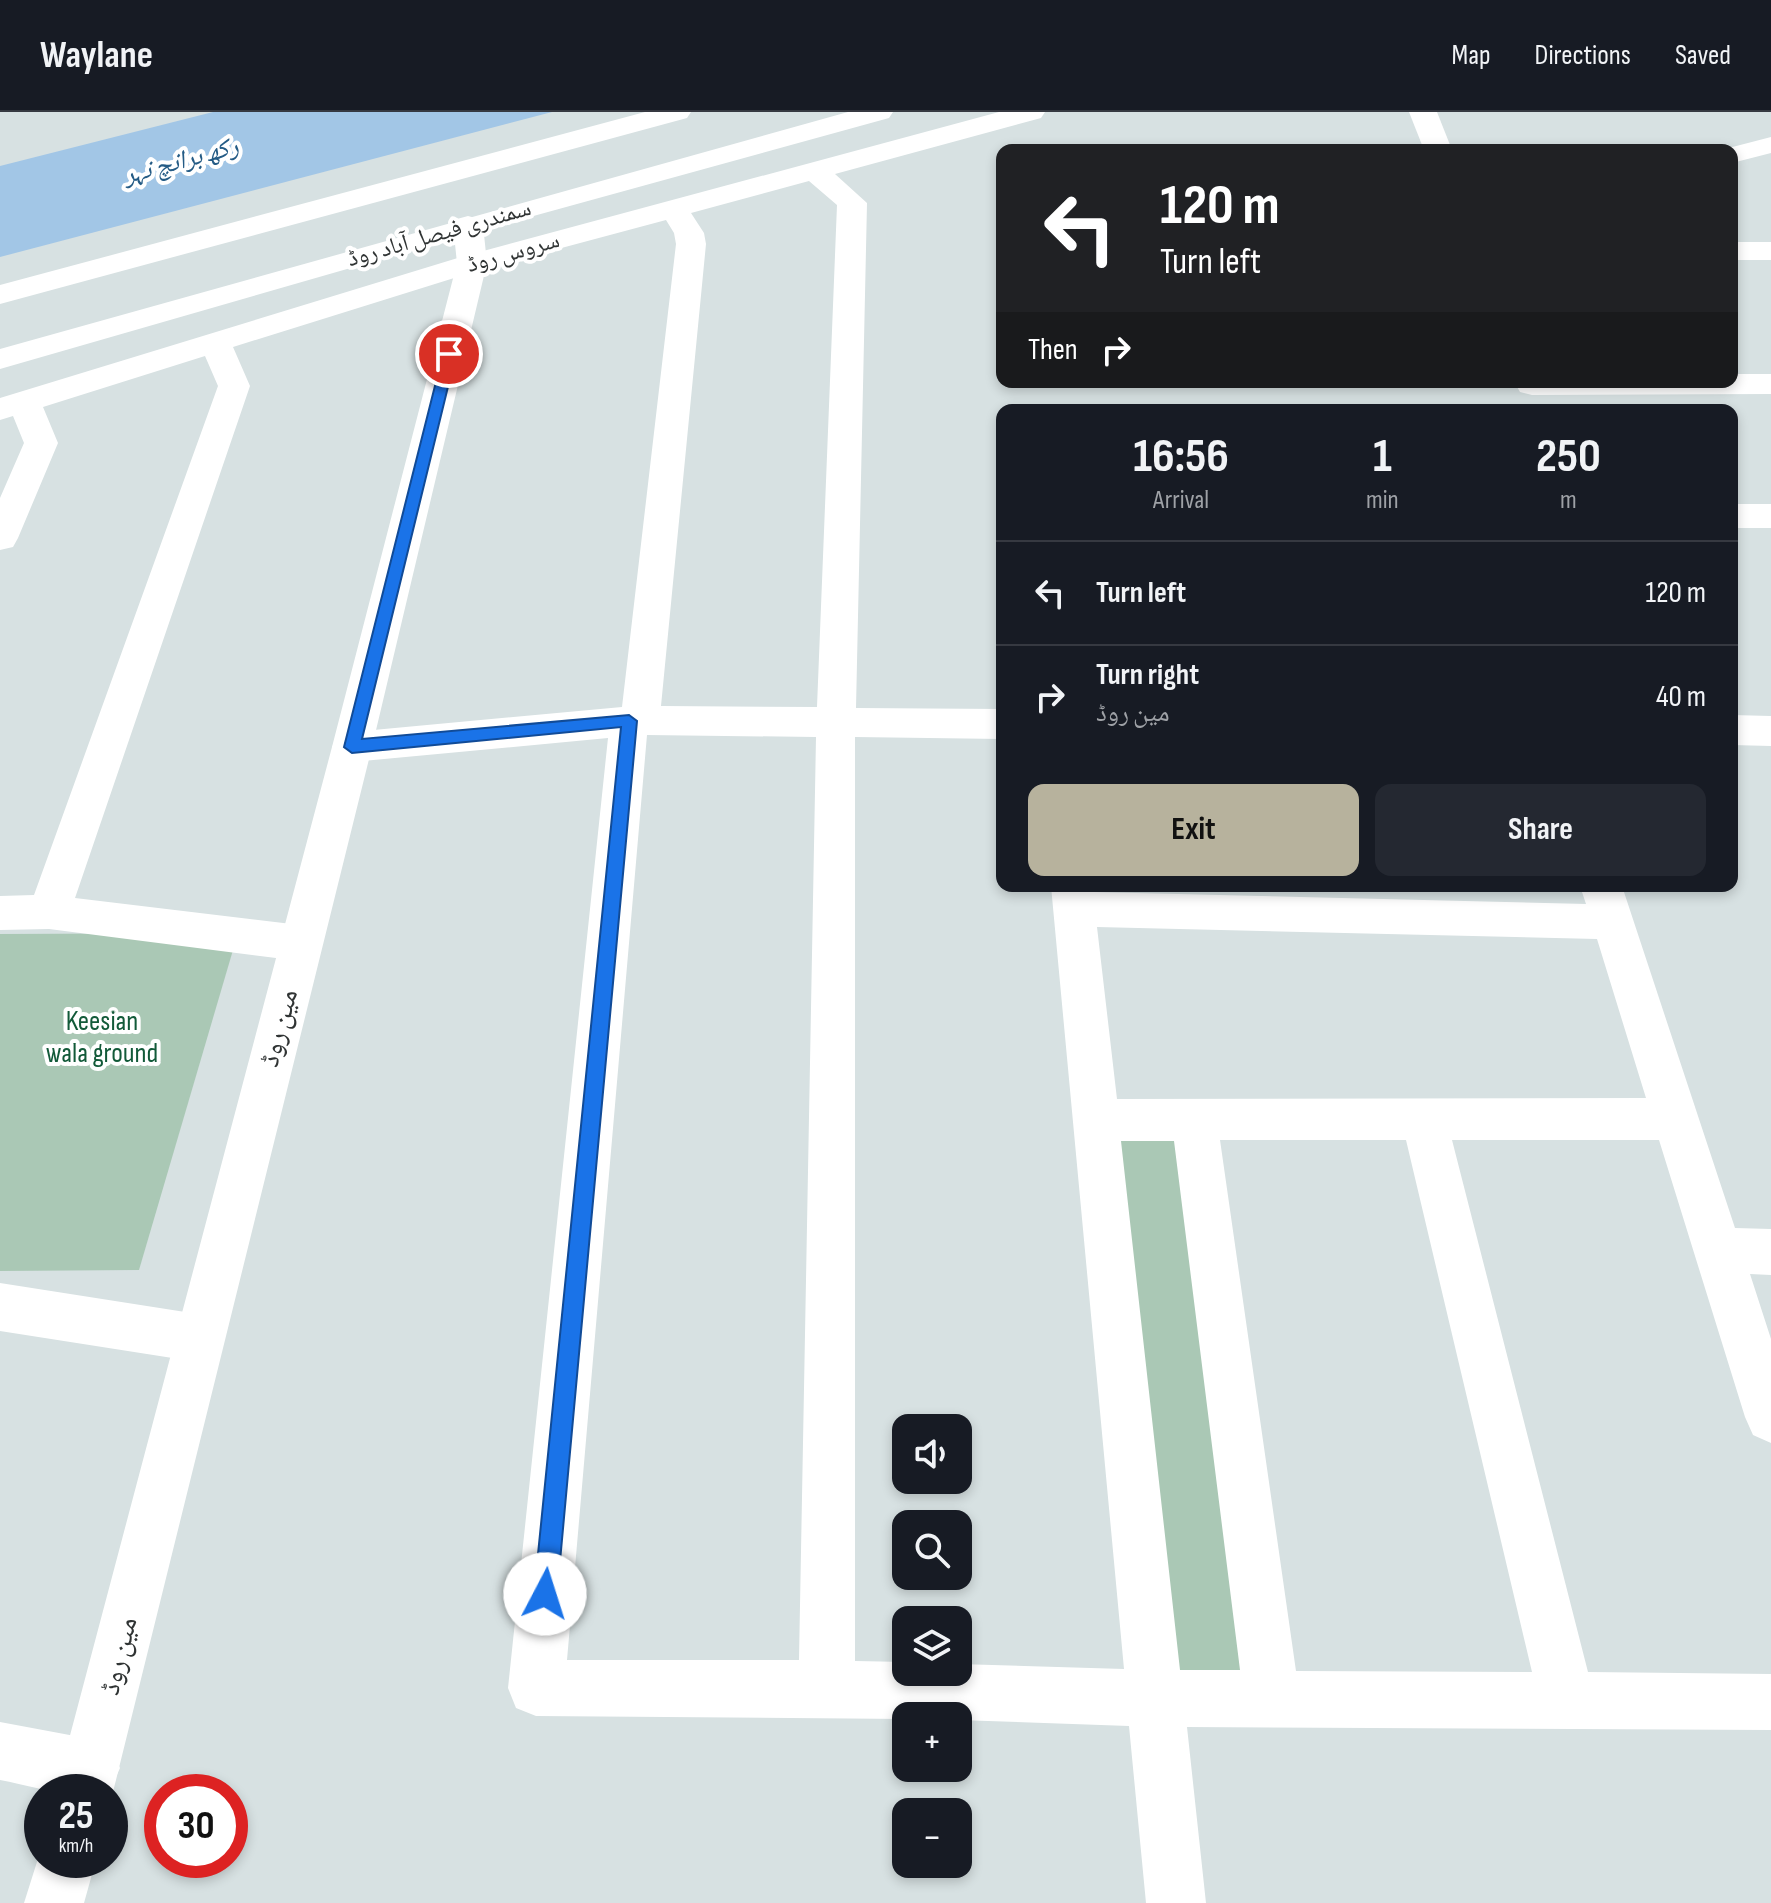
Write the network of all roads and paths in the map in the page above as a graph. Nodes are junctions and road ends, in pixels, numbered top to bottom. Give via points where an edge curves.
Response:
1 (677, 112) edge
2 (879, 112) edge
3 (1031, 112) edge
4 (1423, 112) edge
5 (1436, 144) edge
6 (1771, 145) edge
7 (1738, 153) edge
8 (813, 170) junction
9 (672, 207) junction
10 (470, 244) junction
11 (1738, 251) edge
12 (1771, 251) edge
13 (0, 295) edge
14 (214, 341) junction
15 (0, 359) edge
16 (1771, 384) edge
17 (1738, 385) edge
18 (1653, 388) edge
19 (1535, 392) edge
20 (12, 405) edge
21 (1738, 516) edge
22 (1771, 516) edge
23 (0, 538) edge
24 (634, 720) junction
25 (836, 722) junction
26 (996, 724) edge
27 (1738, 730) edge
28 (1771, 731) edge
29 (352, 747) junction
30 (1074, 898) edge
31 (1606, 904) edge
32 (49, 912) junction
33 (0, 913) edge
34 (300, 943) junction
35 (1424, 1119) junction
36 (1677, 1119) junction
37 (1098, 1120) junction
38 (1194, 1120) junction
39 (1718, 1251) junction
40 (1771, 1252) edge
41 (0, 1307) edge
42 (198, 1338) junction
43 (1771, 1417) edge
44 (827, 1688) junction
45 (1154, 1698) junction
46 (1272, 1699) junction
47 (1567, 1700) junction
48 (1771, 1702) edge
49 (0, 1751) edge
50 (69, 1774) edge
51 (89, 1774) edge
52 (61, 1878) edge
53 (54, 1903) edge
54 (1176, 1903) edge

1 - 13 street, سمندری فیصل آباد روڈ
2 - 10 street, سمندری فیصل آباد روڈ
3 - 8 street, سروس روڈ
4 - 5 street
6 - 7 street
8 - 9 street, سروس روڈ
8 - 25 street via 852,203
9 - 10 street, سروس روڈ
9 - 24 street via 691,244
10 - 14 street, سروس روڈ
10 - 15 street, سمندری فیصل آباد روڈ
10 - 29 street, مین روڈ
11 - 12 street
14 - 20 street, سروس روڈ
14 - 32 street via 234,386
16 - 17 street
18 - 19 street
20 - 23 street via 41,443
21 - 22 street
24 - 25 street
24 - 29 street
24 - 44 street via 536,1688
25 - 26 street
25 - 44 street
27 - 28 street
29 - 34 street, مین روڈ
30 - 31 street
30 - 37 street
31 - 36 street
32 - 33 street
32 - 34 street
34 - 42 street, مین روڈ
35 - 36 street
35 - 38 street
35 - 47 street
36 - 39 street
37 - 38 street
37 - 45 street
38 - 46 street
39 - 40 street
39 - 43 street
41 - 42 street
42 - 51 street, مین روڈ
44 - 45 street
45 - 46 street
45 - 54 street
46 - 47 street
47 - 48 street
49 - 50 street
52 - 53 street

